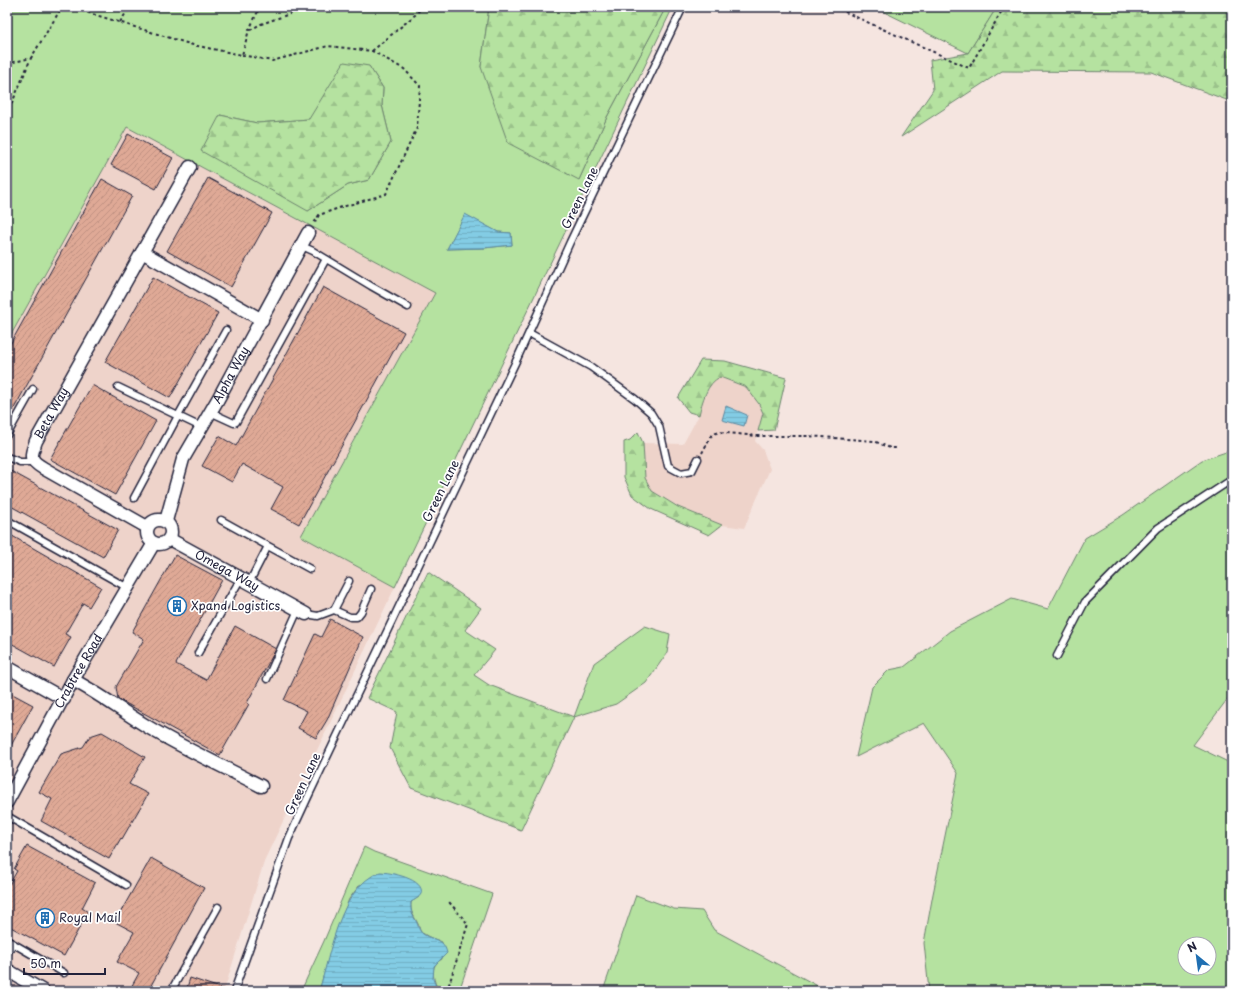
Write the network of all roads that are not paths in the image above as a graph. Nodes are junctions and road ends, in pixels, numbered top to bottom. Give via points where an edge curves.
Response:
1 (683, 7) edge
2 (190, 167) dead end
3 (308, 233) road end
4 (302, 246) junction
5 (142, 252) junction
6 (326, 259) junction
7 (408, 307) dead end
8 (262, 320) junction
9 (226, 330) dead end
10 (529, 333) junction
11 (118, 386) dead end
12 (33, 389) dead end
13 (210, 412) junction
14 (178, 416) junction
15 (201, 427) junction
16 (7, 435) edge
17 (7, 457) edge
18 (698, 459) road end
19 (34, 462) junction
20 (1232, 481) edge
21 (134, 498) dead end
22 (7, 520) edge
23 (221, 520) dead end
24 (166, 521) junction
25 (147, 527) junction
26 (169, 539) junction
27 (154, 543) junction
28 (268, 546) junction
29 (310, 569) dead end
30 (245, 580) junction
31 (350, 581) dead end
32 (128, 588) junction
33 (371, 589) dead end
34 (334, 610) junction
35 (302, 612) junction
36 (198, 653) dead end
37 (1057, 656) dead end
38 (7, 666) edge
39 (267, 679) dead end
40 (73, 680) junction
41 (64, 699) junction
42 (262, 786) dead end
43 (7, 802) edge
44 (7, 816) edge
45 (126, 885) dead end
46 (218, 906) dead end
47 (10, 942) edge
48 (7, 953) edge
49 (7, 970) edge
50 (64, 973) dead end
51 (43, 991) edge
52 (171, 991) edge
53 (234, 991) edge

1 - 10 lane, Green Lane
2 - 5 street, Beta Way
3 - 4 street, Alpha Way
4 - 6 lane
4 - 8 street, Alpha Way
5 - 8 street
5 - 19 street, Beta Way via 36,441 32,458
6 - 7 lane
6 - 13 lane via 236,422 229,422
8 - 13 street, Alpha Way
9 - 14 lane
10 - 18 lane via 591,367 635,398 651,413 659,426 668,466 681,473 692,471
10 - 53 lane, Green Lane via 308,797 290,838
11 - 14 lane
12 - 16 lane
13 - 15 street, Alpha Way
14 - 15 lane
14 - 21 lane
15 - 24 street, Alpha Way via 183,459
17 - 19 lane via 20,462
19 - 25 street
20 - 37 lane via 1158,528 1086,602
22 - 32 lane
23 - 28 lane
24 - 25 street via 153,520
24 - 26 street via 171,530
25 - 27 street via 146,534
26 - 27 street via 161,544
26 - 30 street, Omega Way
27 - 32 street, Crabtree Road
28 - 29 lane
28 - 30 lane
30 - 35 street, Omega Way
30 - 36 lane
31 - 34 lane
32 - 40 street, Crabtree Road
33 - 34 lane via 357,617 350,617
34 - 35 lane via 318,616
35 - 39 lane
38 - 41 street
40 - 41 street, Crabtree Road
40 - 42 street via 149,728
41 - 43 street, Crabtree Road
44 - 45 lane
46 - 52 lane
47 - 48 lane
47 - 50 lane
49 - 51 street

